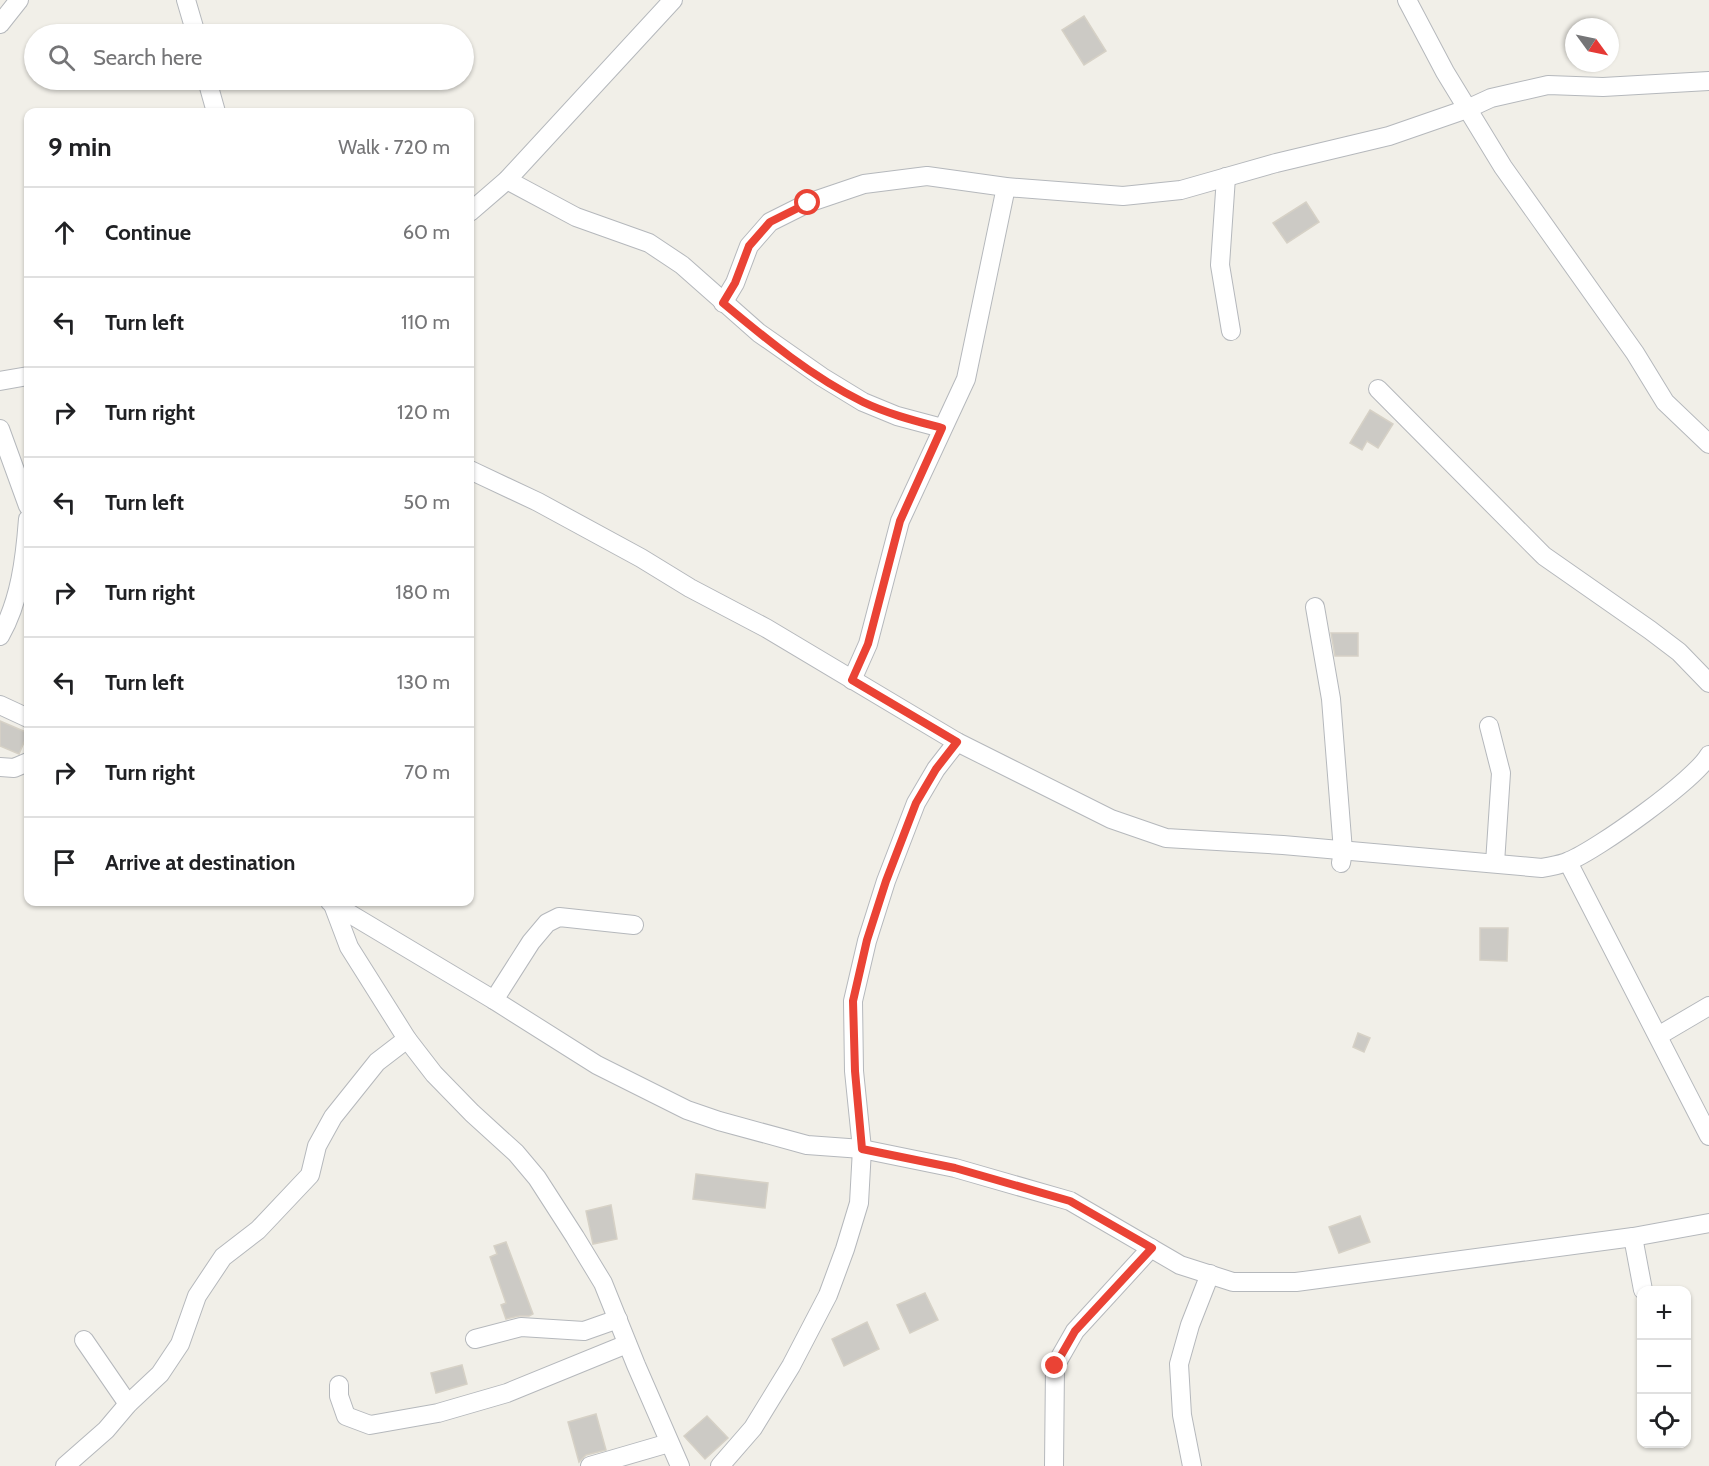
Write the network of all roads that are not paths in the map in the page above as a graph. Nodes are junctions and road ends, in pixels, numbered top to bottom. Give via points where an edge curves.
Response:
1 (19, 0) edge
2 (186, 0) edge
3 (673, 0) edge
4 (1407, 0) edge
5 (0, 24) edge
6 (192, 24) edge
7 (1709, 81) edge
8 (210, 90) edge
9 (215, 108) edge
10 (1467, 109) junction
11 (1226, 177) junction
12 (507, 180) junction
13 (1006, 187) junction
14 (474, 209) edge
15 (723, 303) junction
16 (1231, 331) dead end
17 (24, 377) edge
18 (0, 381) edge
19 (1378, 389) dead end
20 (942, 428) junction
21 (0, 429) edge
22 (1709, 444) edge
23 (474, 472) edge
24 (24, 495) edge
25 (24, 566) edge
26 (1315, 607) dead end
27 (0, 636) edge
28 (852, 680) junction
29 (1709, 683) edge
30 (0, 705) edge
31 (24, 716) edge
32 (1489, 726) dead end
33 (957, 742) junction
34 (1708, 760) edge
35 (24, 764) edge
36 (0, 767) edge
37 (1342, 857) junction
38 (1568, 862) junction
39 (1495, 864) junction
40 (334, 906) edge
41 (339, 906) edge
42 (634, 925) dead end
43 (494, 1000) junction
44 (1709, 1006) edge
45 (1658, 1036) junction
46 (407, 1039) junction
47 (1709, 1136) edge
48 (862, 1149) junction
49 (1709, 1223) edge
50 (1633, 1237) junction
51 (1152, 1248) junction
52 (1210, 1274) junction
53 (1642, 1286) edge
54 (618, 1319) junction
55 (475, 1339) dead end
56 (84, 1341) dead end
57 (627, 1344) junction
58 (339, 1385) dead end
59 (128, 1404) junction
60 (669, 1443) junction
61 (65, 1466) edge
62 (590, 1466) edge
63 (680, 1466) edge
64 (720, 1466) edge
65 (1054, 1466) edge
66 (1192, 1466) edge

1 - 5 street
2 - 6 street
3 - 12 street
4 - 10 street
7 - 10 street via 1603,87 1548,85 1491,98
8 - 9 street
10 - 11 street via 1389,135
10 - 22 street via 1665,402
11 - 13 street via 1181,190 1123,196
11 - 16 street via 1220,265
12 - 14 street
12 - 15 street via 576,217 649,243 682,265
13 - 15 street via 927,176 864,184 808,203 770,222 749,246
13 - 20 street via 966,380
15 - 20 street via 759,333 863,402
17 - 18 street
19 - 29 street via 1544,556 1650,630
20 - 28 street via 900,521 868,644
21 - 24 street
23 - 28 street via 641,558
25 - 27 street via 9,621
26 - 37 street via 1331,699
28 - 33 street
30 - 31 street
32 - 39 street via 1501,773
33 - 37 street via 1111,819 1166,838
33 - 48 street via 916,803 867,940 853,1001
34 - 38 street via 1636,818
35 - 36 street
37 - 39 street
38 - 39 street via 1542,868
38 - 45 street
40 - 46 street via 349,947
41 - 43 street
42 - 43 street via 559,917 553,920 531,942
43 - 48 street via 597,1065 687,1110 807,1145
44 - 45 street
45 - 47 street
46 - 54 street via 434,1074 537,1178 603,1283
46 - 59 street via 377,1062 333,1117 317,1146 310,1175 258,1230 224,1257 197,1296 180,1344 160,1374
48 - 51 street via 955,1168 1070,1201
48 - 64 street via 859,1203 828,1295 753,1428
49 - 50 street
50 - 52 street via 1296,1282 1233,1282
50 - 53 street
51 - 52 street via 1180,1264
51 - 65 street via 1075,1331 1055,1366
52 - 66 street via 1179,1364 1182,1415
54 - 55 street via 584,1330 521,1327
54 - 57 street
56 - 59 street
57 - 58 street via 507,1393 388,1423 370,1425 346,1416
57 - 60 street
59 - 61 street via 106,1430
60 - 62 street
60 - 63 street

